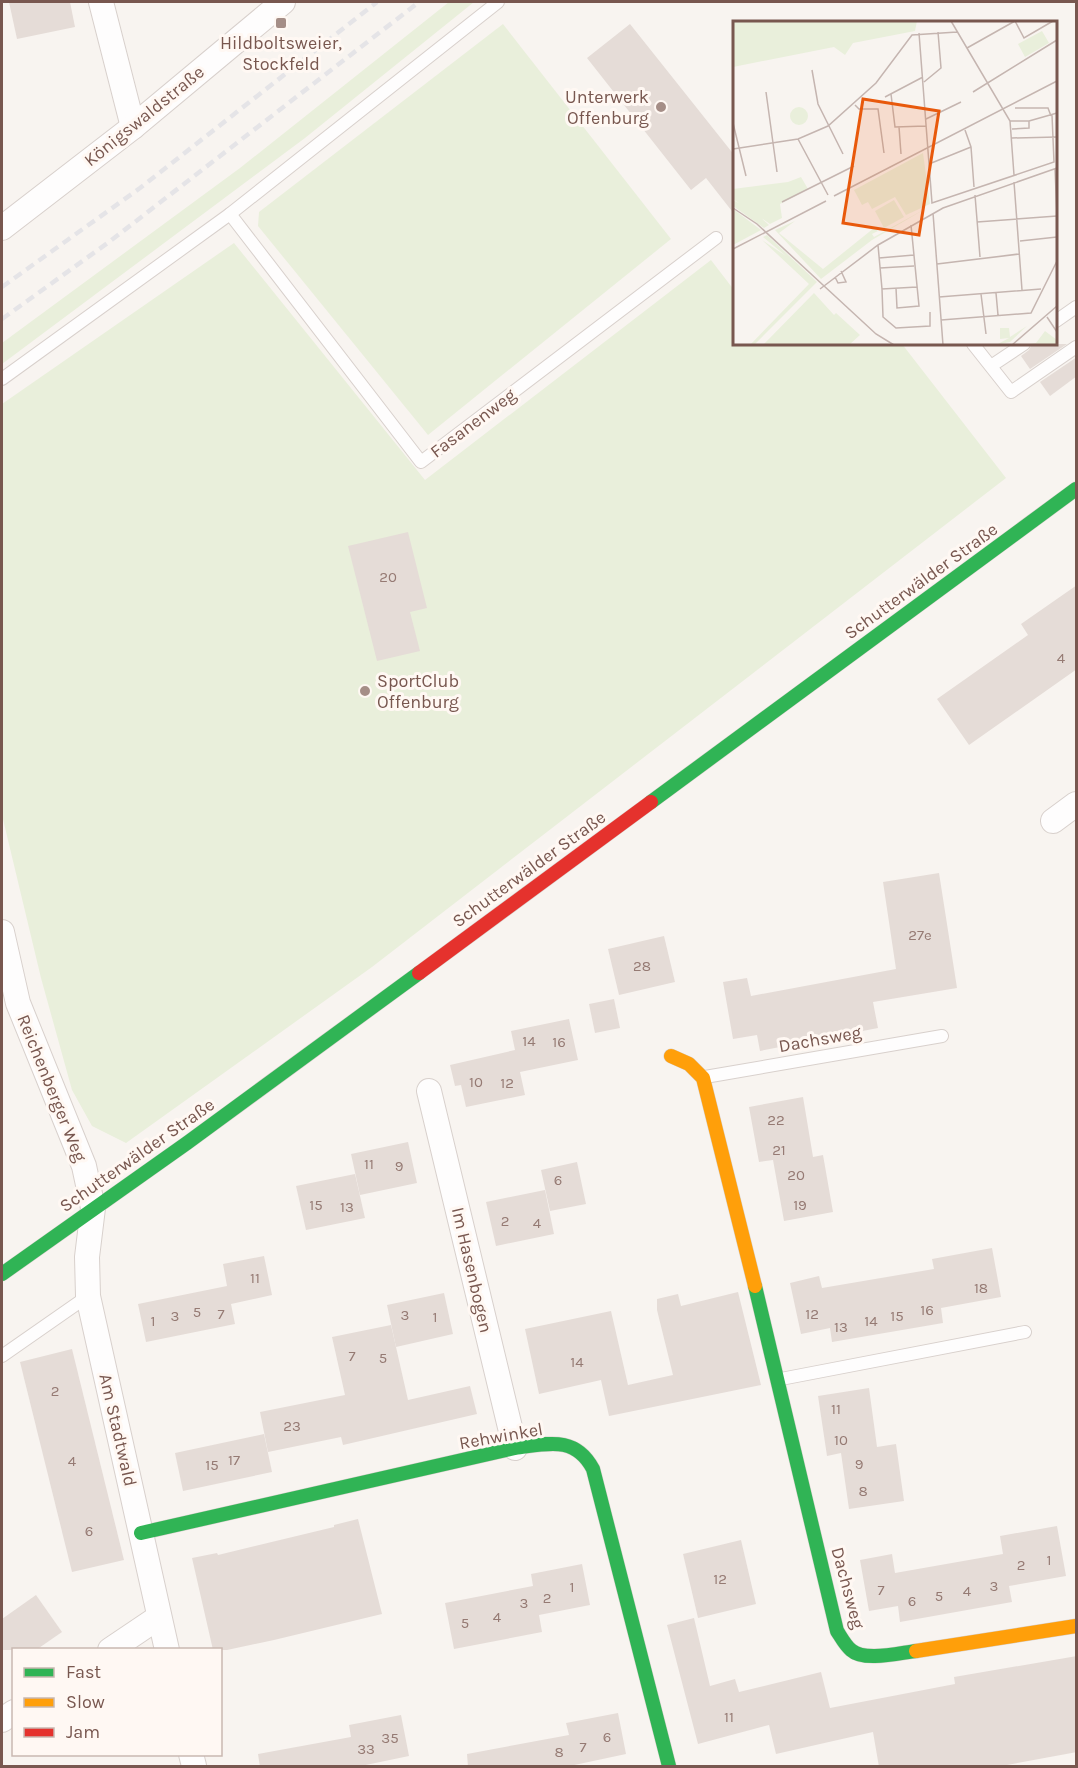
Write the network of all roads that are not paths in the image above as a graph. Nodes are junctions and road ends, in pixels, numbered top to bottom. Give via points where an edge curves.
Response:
1 (101, 2) edge
2 (283, 2) edge
3 (498, 2) edge
4 (133, 128) junction
5 (230, 214) junction
6 (2, 228) edge
7 (716, 238) dead end
8 (1077, 307) edge
9 (1057, 320) edge
10 (974, 345) edge
11 (1022, 345) edge
12 (1077, 347) edge
13 (991, 366) junction
14 (2, 379) edge
15 (1077, 489) edge
16 (1077, 804) edge
17 (1053, 821) dead end
18 (2, 932) edge
19 (10, 1007) edge
20 (942, 1036) dead end
21 (671, 1056) dead end
22 (703, 1078) junction
23 (429, 1091) dead end
24 (93, 1208) junction
25 (2, 1274) edge
26 (88, 1296) junction
27 (1025, 1332) dead end
28 (2, 1356) edge
29 (779, 1379) junction
30 (515, 1448) junction
31 (141, 1533) junction
32 (159, 1617) junction
33 (1077, 1626) edge
34 (113, 1648) edge
35 (167, 1648) edge
36 (669, 1767) edge

1 - 4 street
2 - 4 street, Königswaldstraße
3 - 5 lane
4 - 6 street, Königswaldstraße
5 - 7 lane, Fasanenweg via 421,462
5 - 14 lane
8 - 9 lane
10 - 13 lane
11 - 13 lane
12 - 13 lane via 1011,392
15 - 24 street, Schutterwälder Straße
16 - 17 street
18 - 19 street, Reichenberger Weg
19 - 24 street, Reichenberger Weg via 84,1166
20 - 22 lane, Dachsweg
21 - 22 street via 689,1064
22 - 29 street, Dachsweg
23 - 30 street, Im Hasenbogen
24 - 25 street, Schutterwälder Straße
24 - 26 street, Am Stadtwald via 87,1257
26 - 28 lane
26 - 31 street, Am Stadtwald
27 - 29 lane
29 - 33 street, Dachsweg via 837,1631 850,1652 882,1656
30 - 31 street, Rehwinkel
30 - 36 street, Rehwinkel via 545,1444 576,1448 593,1469
31 - 32 street, Am Stadtwald
32 - 34 street
32 - 35 street, Am Stadtwald

